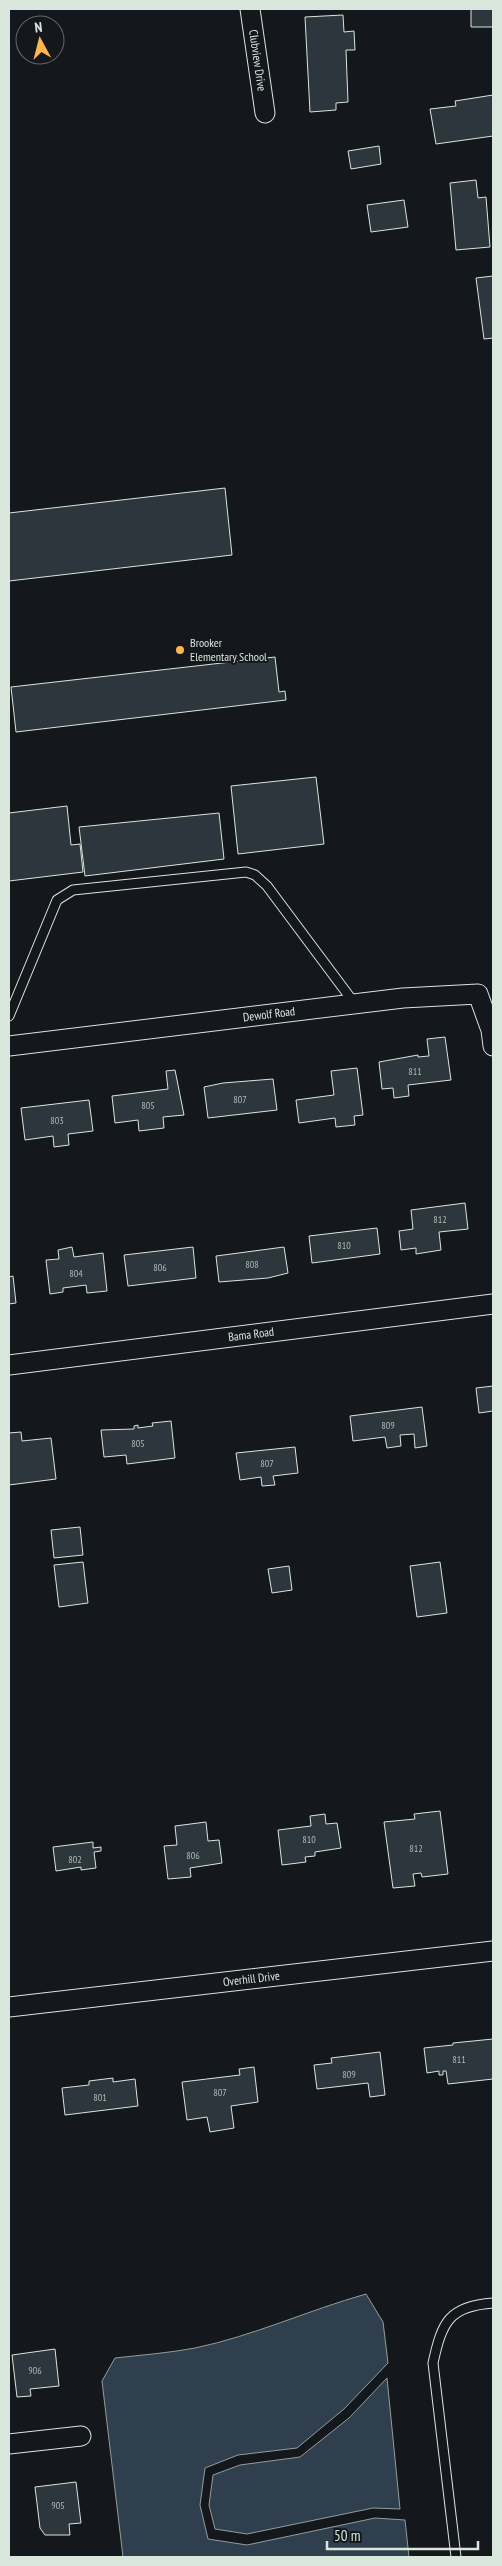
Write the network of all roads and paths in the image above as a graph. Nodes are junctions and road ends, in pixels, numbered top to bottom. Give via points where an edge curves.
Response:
1 (250, 9) edge
2 (264, 113) dead end
3 (355, 1004) junction
4 (9, 1016) edge
5 (9, 1046) edge
6 (493, 1046) edge
7 (493, 1304) edge
8 (9, 1365) edge
9 (493, 1951) edge
10 (9, 2007) edge
11 (493, 2303) edge
12 (81, 2436) dead end
13 (9, 2444) edge
14 (456, 2557) edge

1 - 2 street, Clubview Drive
3 - 4 lane via 267,886 246,872 73,890 63,894 57,900
3 - 5 street, Dewolf Road
3 - 6 street, Dewolf Road via 478,994 492,1030
7 - 8 street, Bama Road
9 - 10 street, Overhill Drive
11 - 14 lane via 471,2305 456,2312 444,2326 432,2363
12 - 13 street

